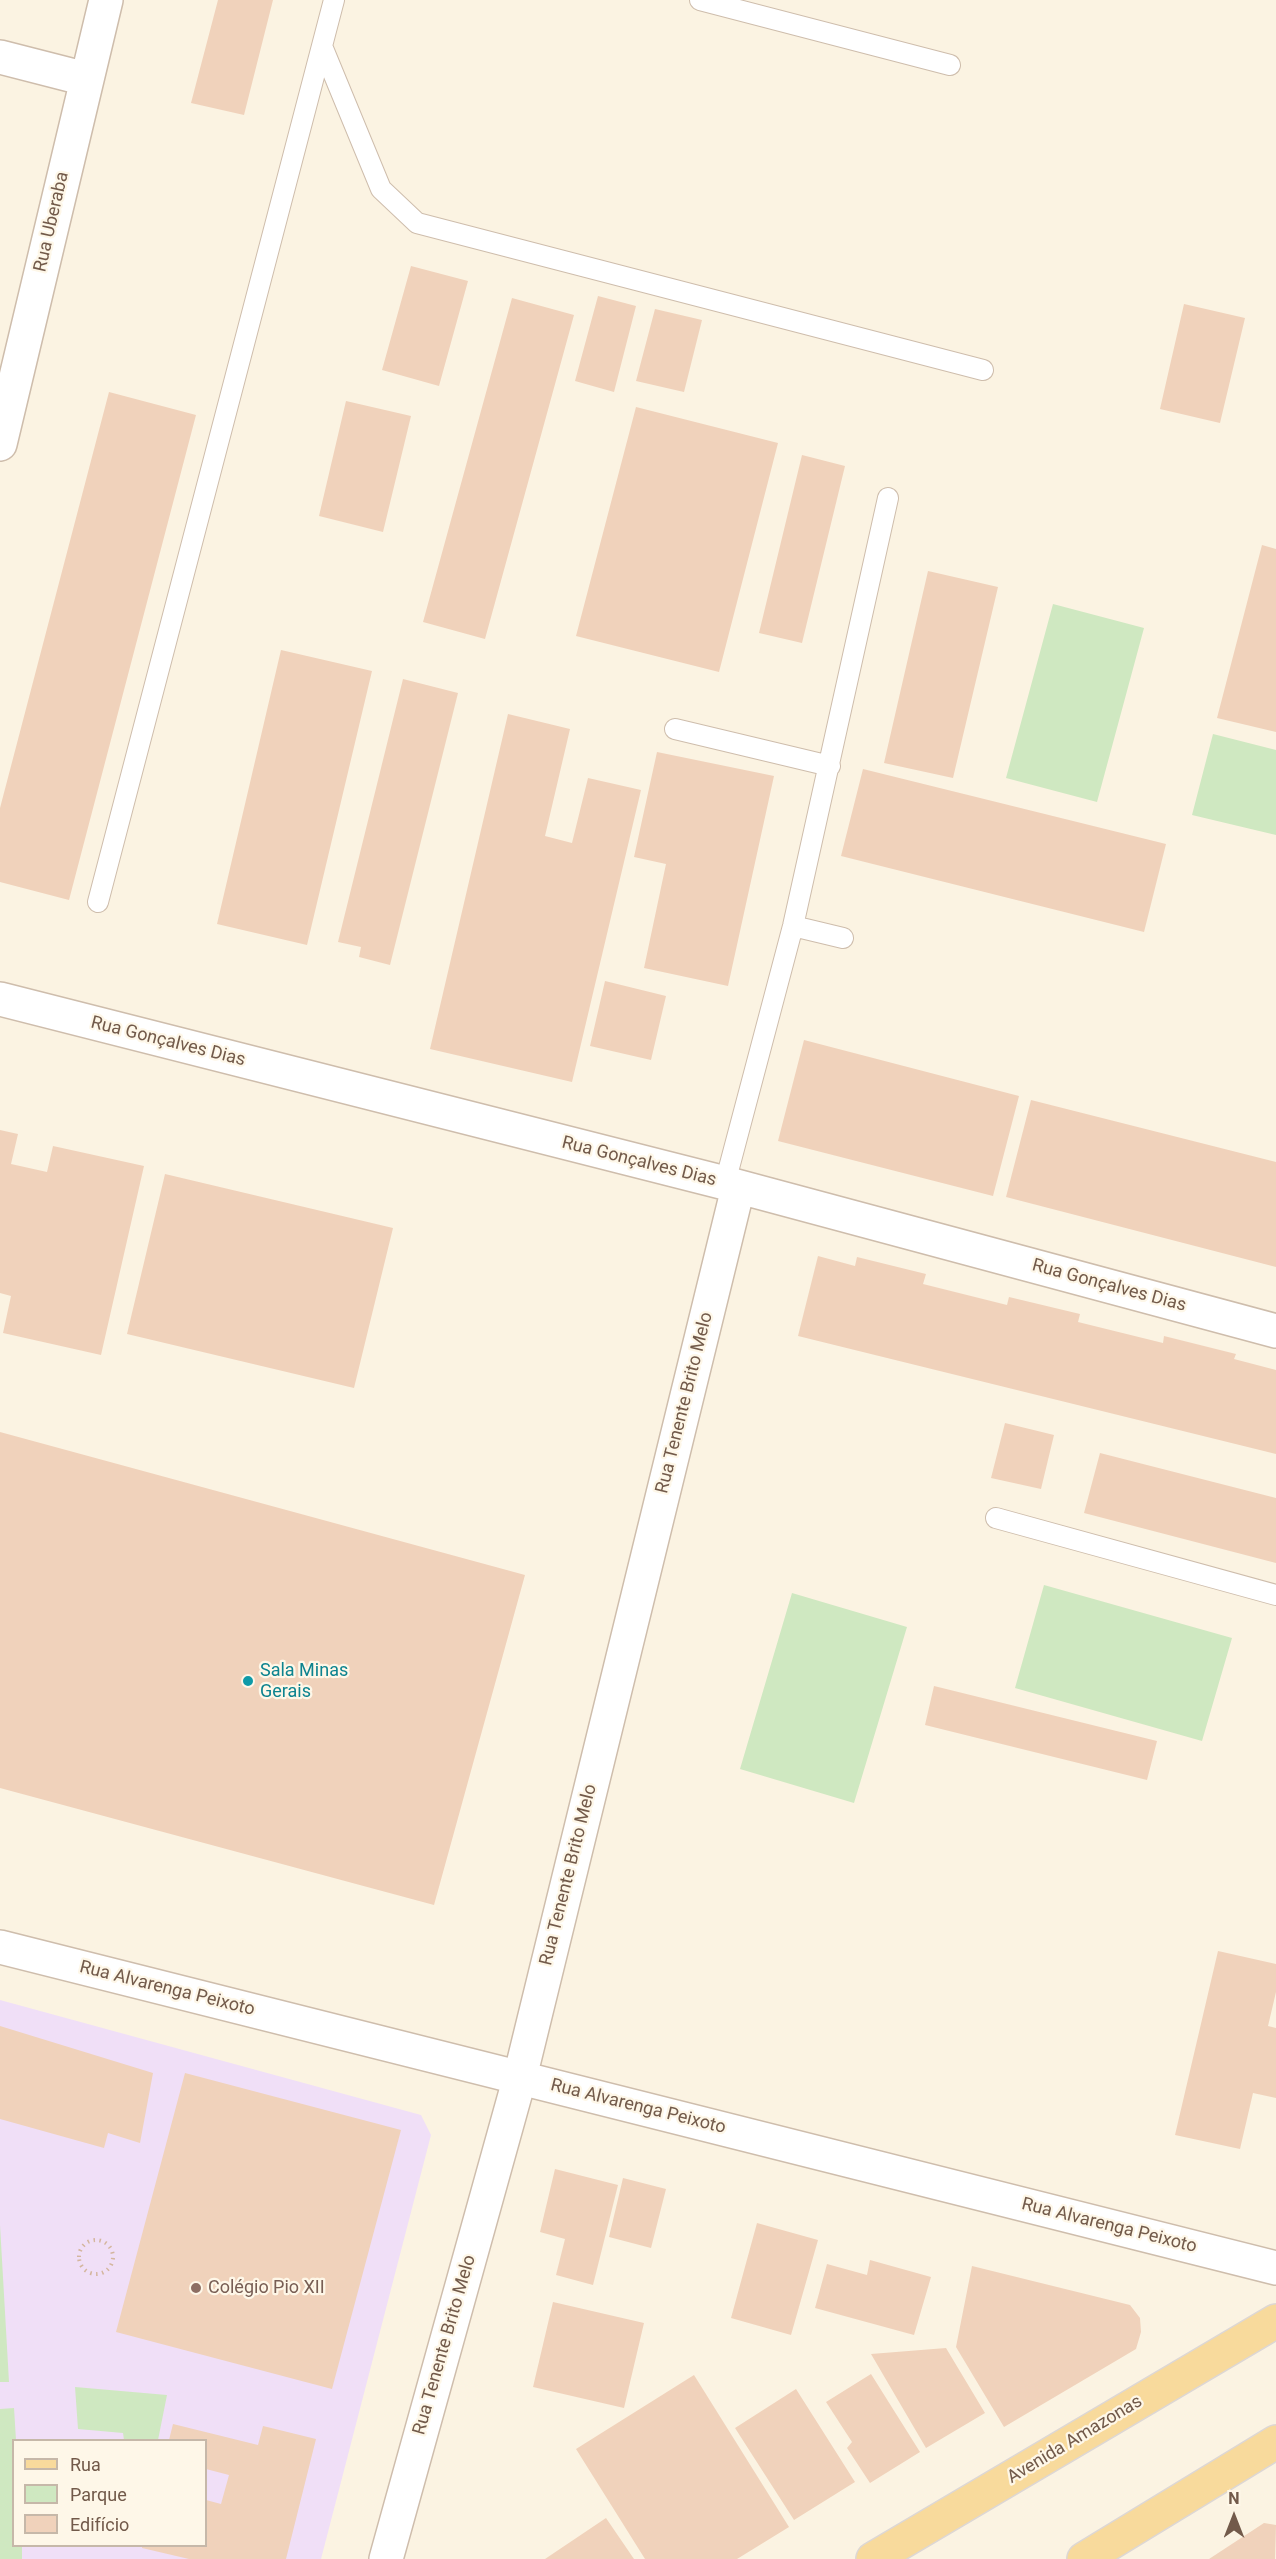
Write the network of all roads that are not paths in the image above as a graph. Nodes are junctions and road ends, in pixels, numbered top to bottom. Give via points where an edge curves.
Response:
1 (106, 0) edge
2 (334, 0) edge
3 (700, 0) edge
4 (322, 46) junction
5 (0, 57) edge
6 (950, 65) dead end
7 (86, 79) junction
8 (982, 370) dead end
9 (0, 443) edge
10 (888, 498) dead end
11 (675, 729) dead end
12 (830, 766) junction
13 (98, 902) dead end
14 (793, 926) junction
15 (843, 938) dead end
16 (0, 999) edge
17 (732, 1186) junction
18 (1276, 1331) edge
19 (996, 1518) dead end
20 (1276, 1595) edge
21 (0, 1947) edge
22 (520, 2077) junction
23 (1276, 2268) edge
24 (1276, 2321) edge
25 (1276, 2442) edge
26 (386, 2559) edge
27 (873, 2559) edge
28 (1084, 2559) edge

1 - 7 street, Rua Uberaba
2 - 4 lane
3 - 6 lane
4 - 8 lane via 381,189 417,223
4 - 13 lane
5 - 7 street
7 - 9 street, Rua Uberaba
10 - 12 lane
11 - 12 lane
12 - 14 lane
14 - 15 lane
14 - 17 lane
16 - 17 street, Rua Gonçalves Dias
17 - 18 street, Rua Gonçalves Dias
17 - 22 street, Rua Tenente Brito Melo
19 - 20 lane
21 - 22 street, Rua Alvarenga Peixoto
22 - 23 street, Rua Alvarenga Peixoto
22 - 26 street, Rua Tenente Brito Melo
24 - 27 main road, Avenida Amazonas
25 - 28 main road

